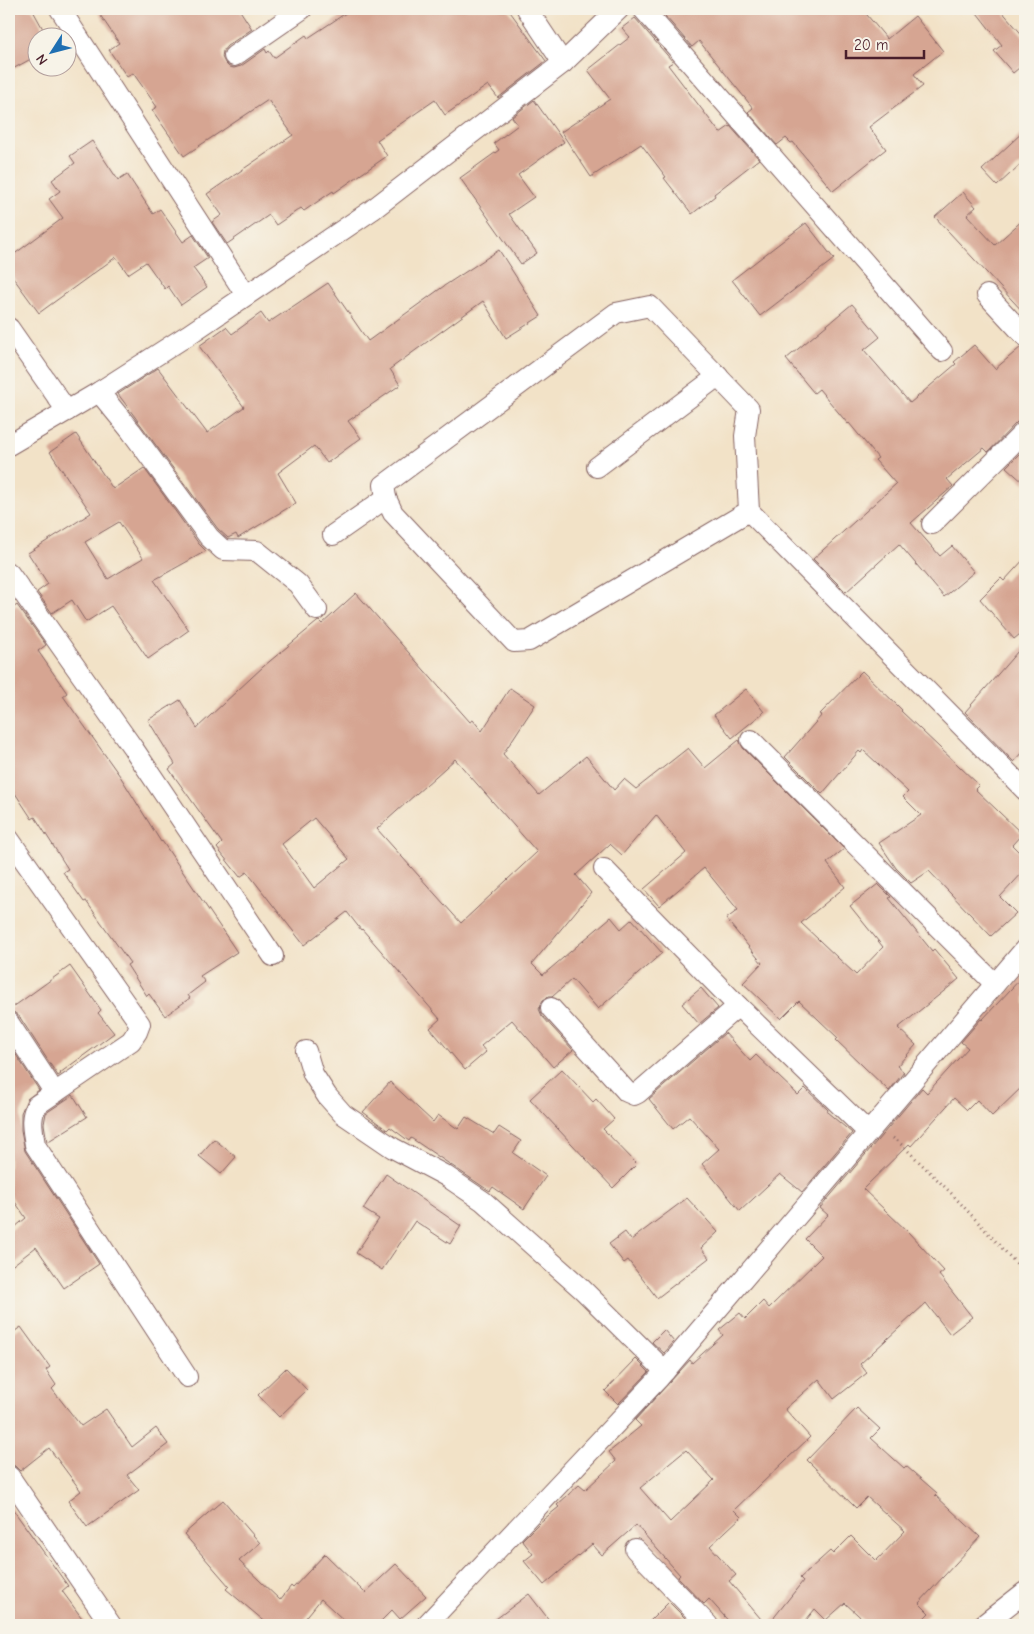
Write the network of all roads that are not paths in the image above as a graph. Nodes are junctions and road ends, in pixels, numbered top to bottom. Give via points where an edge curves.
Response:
1 (60, 9) edge
2 (302, 9) edge
3 (527, 9) edge
4 (619, 9) edge
5 (643, 9) edge
6 (234, 56) dead end
7 (564, 63) junction
8 (988, 294) dead end
9 (246, 295) junction
10 (9, 328) edge
11 (1025, 336) edge
12 (942, 351) dead end
13 (718, 376) junction
14 (99, 392) junction
15 (67, 411) junction
16 (1025, 432) edge
17 (9, 445) edge
18 (597, 467) dead end
19 (386, 498) junction
20 (749, 511) junction
21 (932, 524) dead end
22 (333, 535) dead end
23 (9, 574) edge
24 (317, 610) dead end
25 (751, 740) dead end
26 (1025, 790) edge
27 (9, 839) edge
28 (604, 869) dead end
29 (1025, 949) edge
30 (273, 956) dead end
31 (995, 984) junction
32 (738, 1006) junction
33 (551, 1008) dead end
34 (9, 1023) edge
35 (306, 1051) dead end
36 (55, 1093) junction
37 (868, 1132) junction
38 (664, 1370) junction
39 (187, 1377) dead end
40 (9, 1476) edge
41 (635, 1550) dead end
42 (1025, 1592) edge
43 (111, 1625) edge
44 (426, 1625) edge
45 (708, 1625) edge
46 (983, 1625) edge

1 - 9 street
2 - 6 street
3 - 7 street
4 - 7 street
5 - 12 street
7 - 9 street via 372,210
8 - 11 street
9 - 14 street
10 - 15 street
13 - 18 street
13 - 19 street via 650,306 616,313 384,485
13 - 20 street via 749,409 745,436
14 - 15 street
14 - 24 street via 209,536 223,550 257,551 298,584
15 - 17 street
16 - 21 street
19 - 20 street via 393,512 514,642 529,641
19 - 22 street
20 - 26 street
23 - 30 street via 133,748
25 - 31 street
27 - 36 street via 140,1024 131,1041
28 - 32 street
29 - 31 street
31 - 37 street
32 - 33 street via 634,1095 626,1092
32 - 37 street
34 - 36 street
35 - 38 street via 313,1074 343,1114 482,1201 582,1288
36 - 39 street via 32,1112 35,1145
37 - 38 street
38 - 44 street
40 - 43 street
41 - 45 street
42 - 46 street

